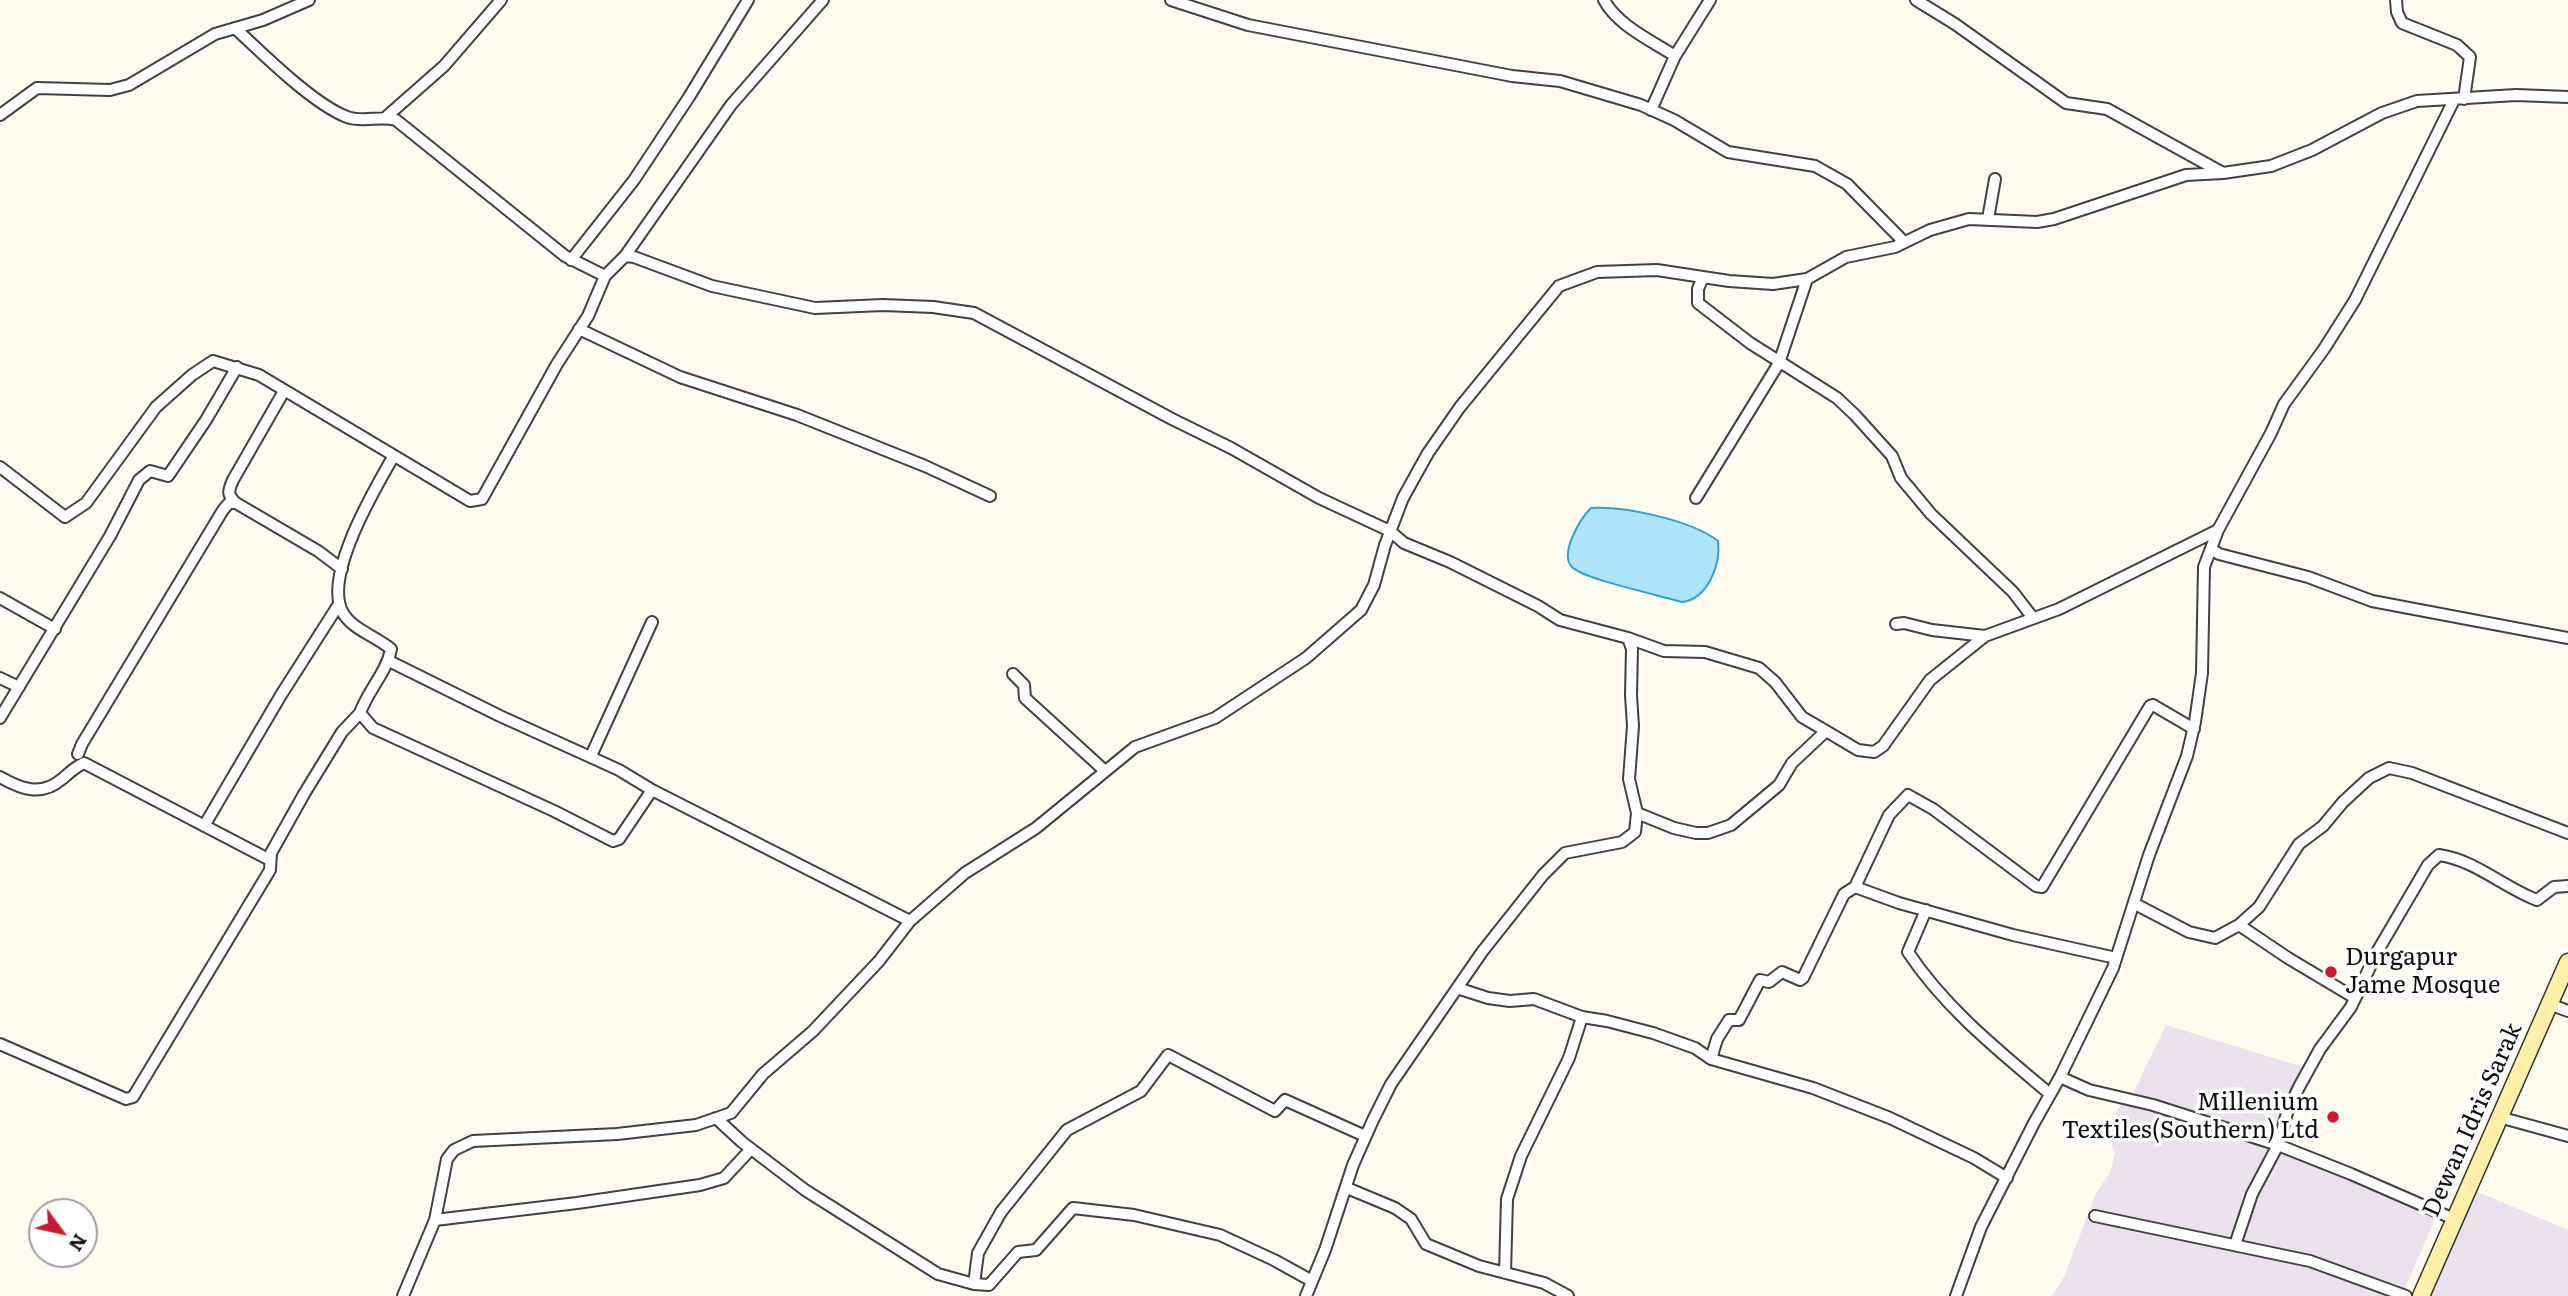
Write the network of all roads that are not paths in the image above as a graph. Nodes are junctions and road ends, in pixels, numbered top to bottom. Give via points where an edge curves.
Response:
1 (309, 0) edge
2 (501, 0) edge
3 (748, 0) edge
4 (823, 0) edge
5 (1171, 0) edge
6 (1604, 0) edge
7 (1710, 0) edge
8 (1916, 0) edge
9 (2396, 0) edge
10 (235, 28) junction
11 (1675, 56) junction
12 (2568, 97) edge
13 (2459, 100) junction
14 (1651, 110) junction
15 (0, 115) edge
16 (386, 117) junction
17 (2223, 173) junction
18 (1995, 180) dead end
19 (1988, 219) junction
20 (1904, 242) junction
21 (625, 256) junction
22 (571, 260) junction
23 (605, 276) junction
24 (1703, 277) junction
25 (1807, 279) junction
26 (579, 329) junction
27 (1779, 363) junction
28 (237, 367) junction
29 (284, 391) junction
30 (393, 457) junction
31 (0, 467) edge
32 (989, 496) dead end
33 (1696, 498) dead end
34 (236, 503) junction
35 (2218, 530) junction
36 (1390, 531) junction
37 (2211, 550) junction
38 (342, 569) junction
39 (0, 598) edge
40 (339, 604) junction
41 (2033, 618) junction
42 (652, 622) dead end
43 (1896, 624) dead end
44 (55, 629) junction
45 (1985, 636) junction
46 (1628, 638) junction
47 (2568, 638) edge
48 (388, 661) junction
49 (1013, 674) dead end
50 (0, 678) edge
51 (19, 688) junction
52 (360, 713) junction
53 (0, 718) edge
54 (2194, 729) junction
55 (1826, 731) junction
56 (78, 754) dead end
57 (590, 756) junction
58 (1105, 771) junction
59 (0, 777) edge
60 (652, 790) junction
61 (1637, 813) junction
62 (204, 826) junction
63 (2568, 833) edge
64 (271, 860) junction
65 (2568, 886) edge
66 (1855, 887) junction
67 (2135, 904) junction
68 (1926, 911) junction
69 (910, 921) junction
70 (2239, 925) junction
71 (2116, 958) junction
72 (2568, 962) edge
73 (1457, 988) junction
74 (2355, 998) junction
75 (2549, 1004) junction
76 (2568, 1011) edge
77 (1582, 1017) junction
78 (0, 1044) edge
79 (1711, 1059) junction
80 (2060, 1077) junction
81 (2050, 1094) junction
82 (2499, 1117) junction
83 (716, 1118) junction
84 (1365, 1136) junction
85 (2568, 1136) edge
86 (2278, 1145) junction
87 (751, 1149) junction
88 (2007, 1178) junction
89 (1347, 1188) junction
90 (2095, 1216) dead end
91 (2454, 1219) junction
92 (435, 1220) junction
93 (2235, 1245) junction
94 (1505, 1273) junction
95 (1312, 1282) junction
96 (974, 1284) junction
97 (403, 1296) edge
98 (1306, 1296) edge
99 (1567, 1296) edge
100 (1956, 1296) edge
101 (2406, 1296) edge
102 (2421, 1296) edge

1 - 10 street
2 - 16 street via 444,65
3 - 22 street via 634,180
4 - 21 street via 731,105
5 - 14 street via 1248,26 1511,76 1560,81
6 - 11 street via 1609,10
7 - 11 street
8 - 17 street via 2066,103 2107,109
9 - 13 street via 2402,23 2457,45 2470,57
10 - 15 street via 215,34 129,85 110,90 37,88
10 - 16 street via 326,105 350,118
11 - 14 street
12 - 13 street
13 - 17 street via 2417,101 2272,166
13 - 35 street via 2355,300 2284,404
14 - 20 street via 1728,152 1815,166 1847,184
16 - 22 street via 396,120
17 - 19 street via 2186,175 2054,219
18 - 19 street
19 - 20 street via 1969,219
20 - 25 street via 1846,257
21 - 23 street
21 - 36 street via 712,286 815,308 933,306 974,313 1319,498
22 - 23 street
23 - 26 street
24 - 25 street via 1773,284
24 - 27 street via 1698,303
24 - 36 street via 1657,270 1597,272 1559,286 1428,453
25 - 27 street
26 - 30 street via 482,499 470,501
26 - 32 street via 680,377 797,415
27 - 33 street
27 - 41 street via 1837,398 1855,415 1892,456 1901,478 1931,514 2013,592
28 - 29 street
28 - 31 street via 213,361 192,375 156,407 86,503 65,517
28 - 44 street via 167,476 150,471 139,481
29 - 30 street
29 - 34 street via 228,491
30 - 38 street via 354,532
34 - 38 street
34 - 56 street via 229,503 216,520
35 - 37 street
35 - 41 street
36 - 46 street via 1404,543 1560,620
36 - 58 street via 1374,585 1361,610 1306,658 1215,718 1135,747
37 - 47 street via 2308,577 2372,601
37 - 54 street via 2204,567 2202,673
38 - 40 street
39 - 44 street
40 - 48 street via 344,615 391,649
40 - 62 street
41 - 45 street
42 - 57 street
43 - 45 street
44 - 51 street
45 - 55 street via 1930,680 1874,752 1858,750
46 - 55 street via 1664,651 1705,652 1759,668 1776,681 1802,717
46 - 61 street via 1633,726 1629,779
48 - 52 street
48 - 57 street
49 - 58 street via 1038,711
50 - 51 street
51 - 53 street
52 - 60 street via 373,728 613,841 619,839
52 - 64 street via 342,732
54 - 66 street via 2150,706 2042,887 1908,795 1889,816
54 - 67 street
55 - 61 street via 1793,763 1779,785 1731,825 1696,832
57 - 60 street
58 - 69 street via 1036,828 965,873
59 - 62 street via 38,791 84,763
60 - 69 street
61 - 73 street via 1635,832 1622,842 1565,853
62 - 64 street
63 - 70 street via 2389,768 2369,778 2299,844 2259,907
64 - 78 street via 270,870 130,1099
65 - 74 street via 2554,887 2537,900 2478,867 2439,855 2428,865
66 - 68 street
66 - 79 street via 1844,894 1803,978 1780,972 1769,982 1760,980 1739,1020 1729,1020 1723,1027
67 - 70 street via 2189,932 2215,938
67 - 71 street
68 - 71 street
68 - 81 street via 1908,952 1922,974 1947,1003
69 - 83 street via 813,1031 763,1074 731,1113
70 - 74 street
71 - 80 street
72 - 75 main road, Dewan Idris Sarak
73 - 77 street via 1488,998 1534,999
73 - 84 street via 1391,1084
74 - 86 street via 2299,1087
75 - 76 street
75 - 82 main road, Dewan Idris Sarak
77 - 79 street via 1653,1033
77 - 94 street via 1569,1058 1521,1156 1507,1199
79 - 88 street via 1847,1100
80 - 81 street
80 - 86 street via 2089,1090
81 - 88 street
82 - 85 street
82 - 91 main road, Dewan Idris Sarak
83 - 87 street
83 - 92 street via 696,1125 617,1134 473,1141 447,1159
84 - 89 street
84 - 96 street via 1285,1100 1275,1111 1168,1055 1141,1091 1067,1130 1001,1212 978,1253
86 - 91 street
86 - 93 street via 2252,1194
87 - 92 street via 724,1178 700,1185
87 - 96 street via 806,1191 938,1274
88 - 100 street via 1980,1227
89 - 94 street via 1411,1219 1426,1244
89 - 95 street
90 - 93 street
91 - 102 main road, Dewan Idris Sarak
92 - 97 street
93 - 101 street via 2310,1261
94 - 99 street via 1544,1283
95 - 96 street via 1220,1235 1134,1215 1073,1208 1036,1250 1018,1252 989,1285
95 - 98 street

